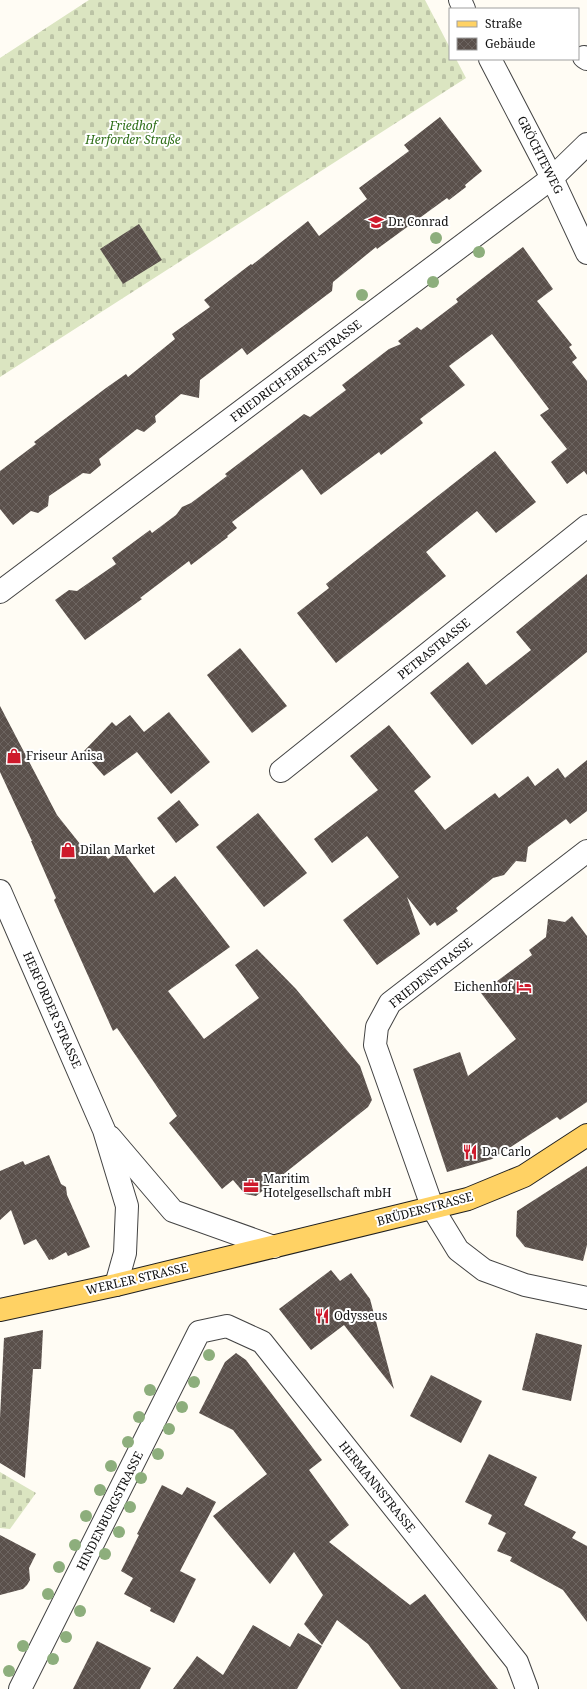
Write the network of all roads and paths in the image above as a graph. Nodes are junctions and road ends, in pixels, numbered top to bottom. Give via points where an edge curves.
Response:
1 (491, 60) edge
2 (587, 144) edge
3 (552, 178) junction
4 (587, 253) edge
5 (587, 526) edge
6 (0, 592) edge
7 (281, 771) dead end
8 (587, 851) edge
9 (0, 891) edge
10 (104, 1130) junction
11 (587, 1135) edge
12 (433, 1209) junction
13 (274, 1247) junction
14 (116, 1285) junction
15 (587, 1298) edge
16 (0, 1310) edge
17 (199, 1332) joint
18 (20, 1689) edge
19 (528, 1689) edge

1 - 3 street, GRÖCHTEWEG
2 - 3 street, FRIEDRICH-EBERT-STRASSE
3 - 4 street, GRÖCHTEWEG
3 - 6 street, FRIEDRICH-EBERT-STRASSE
5 - 7 street, PETRASTRASSE
8 - 12 street, FRIEDENSTRASSE via 390,1003 377,1027 375,1045
9 - 10 street, HERFORDER STRASSE
10 - 13 street, HERFORDER STRASSE via 173,1211
10 - 14 street, HERFORDER STRASSE via 127,1206 125,1253
11 - 12 main road, BRÜDERSTRASSE via 524,1176 468,1199
12 - 13 main road, BRÜDERSTRASSE
12 - 15 street, FRIEDENSTRASSE via 458,1250 484,1270 525,1285
13 - 14 main road, WERLER STRASSE
14 - 16 main road, WERLER STRASSE
17 - 18 street, HINDENBURGSTRASSE
17 - 19 street, HERMANNSTRASSE via 227,1326 262,1342 517,1662

